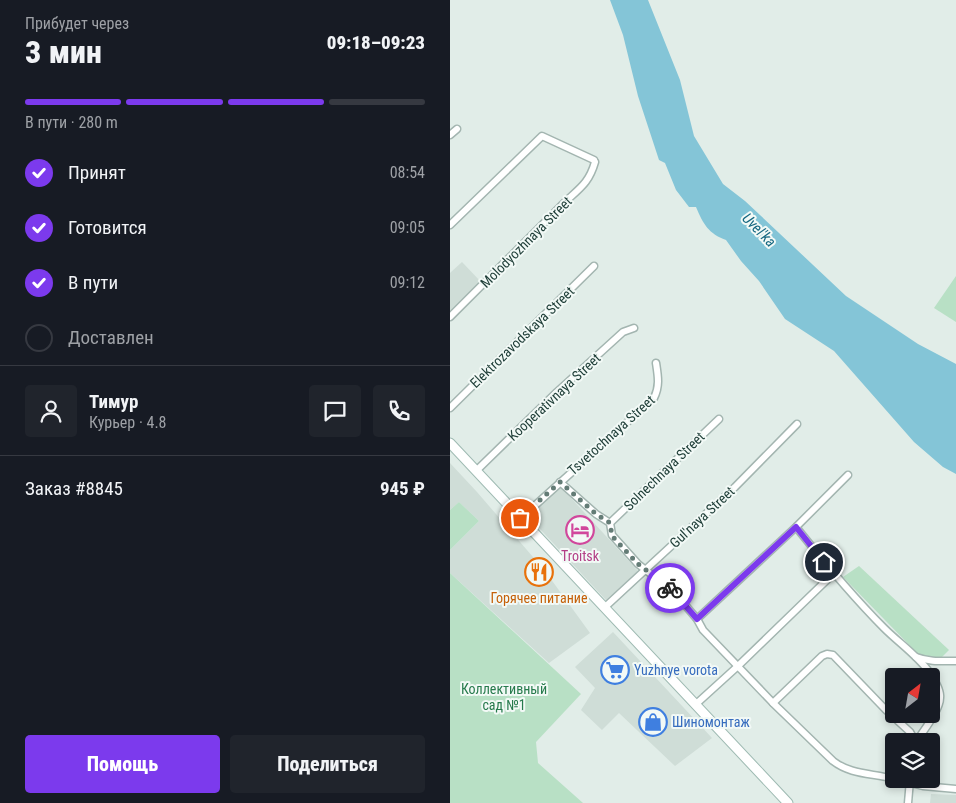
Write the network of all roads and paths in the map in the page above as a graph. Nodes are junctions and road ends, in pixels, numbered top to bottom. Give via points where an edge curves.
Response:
1 (457, 129) dead end
2 (450, 135) edge
3 (450, 225) edge
4 (594, 266) dead end
5 (450, 317) edge
6 (634, 328) dead end
7 (656, 363) dead end
8 (450, 408) edge
9 (719, 419) dead end
10 (797, 424) dead end
11 (450, 443) edge
12 (476, 471) junction
13 (848, 475) dead end
14 (560, 482) junction
15 (520, 518) junction
16 (610, 523) junction
17 (796, 527) junction
18 (647, 570) junction
19 (834, 574) junction
20 (604, 608) junction
21 (697, 619) junction
22 (915, 657) junction
23 (956, 661) edge
24 (738, 666) junction
25 (773, 703) junction
26 (695, 705) junction
27 (911, 733) edge
28 (921, 733) edge
29 (885, 777) edge
30 (909, 788) edge
31 (940, 788) edge
32 (956, 789) edge
33 (788, 803) edge
34 (908, 803) edge

1 - 2 street
3 - 5 street, Molodyozhnaya Street via 542,136 594,161 592,174 584,185
4 - 8 street, Elektrozavodskaya Street
6 - 12 street, Kooperativnaya Street via 623,332
7 - 14 street, Tsvetochnaya Street via 658,391 654,398
9 - 16 street, Solnechnaya Street
10 - 18 street, Gul'naya Street
11 - 12 main road
12 - 15 main road
13 - 17 street
14 - 15 street, Tsvetochnaya Street
14 - 16 street
15 - 20 main road
16 - 18 street via 612,536
17 - 19 street
17 - 21 street
18 - 20 street, Gul'naya Street
18 - 21 street via 674,592
19 - 22 street
19 - 24 street
20 - 26 main road
21 - 24 street via 703,630
22 - 23 street
22 - 28 street via 930,673 941,696
24 - 25 street
24 - 26 street
25 - 27 street via 822,656 833,655
25 - 29 street via 842,768
26 - 33 main road
30 - 34 street
31 - 32 street

